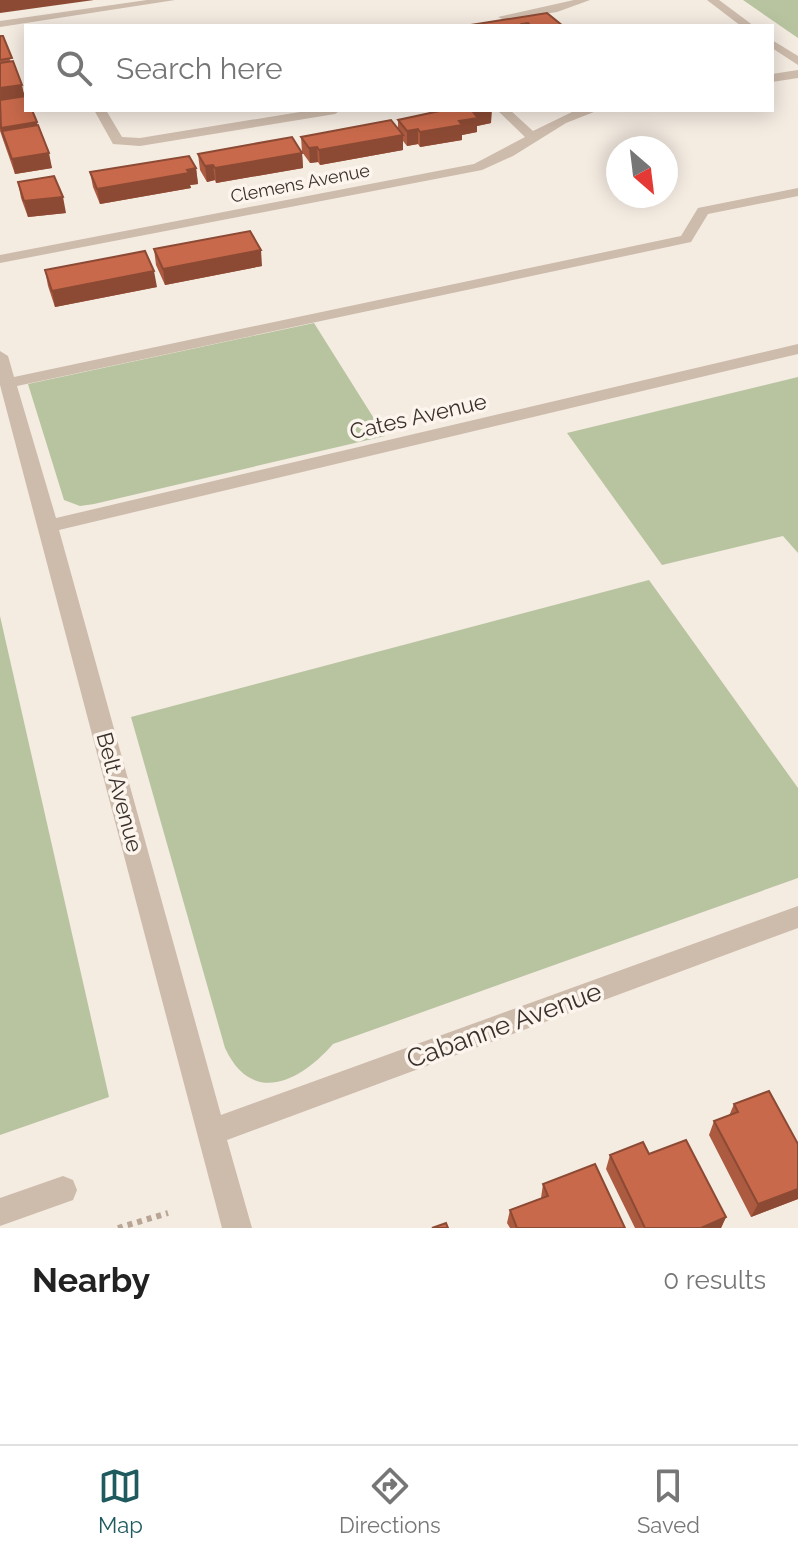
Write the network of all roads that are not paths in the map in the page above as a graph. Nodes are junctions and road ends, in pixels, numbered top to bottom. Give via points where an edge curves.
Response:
1 (170, 0) edge
2 (585, 0) edge
3 (712, 0) edge
4 (504, 17) edge
5 (57, 21) edge
6 (0, 24) edge
7 (745, 24) edge
8 (774, 44) edge
9 (798, 61) edge
10 (798, 74) edge
11 (774, 78) edge
12 (101, 112) edge
13 (323, 112) edge
14 (505, 112) edge
15 (586, 112) edge
16 (533, 138) junction
17 (798, 192) edge
18 (0, 259) edge
19 (798, 349) edge
20 (0, 356) edge
21 (8, 383) junction
22 (49, 526) junction
23 (798, 917) edge
24 (210, 1133) junction
25 (63, 1190) dead end
26 (0, 1212) edge
27 (237, 1228) edge

1 - 5 street
2 - 4 street
3 - 7 street
5 - 6 street
8 - 9 street
10 - 11 street
12 - 13 street via 118,141 140,142
14 - 16 street
15 - 16 street, Clemens Avenue via 553,122
16 - 18 street, Clemens Avenue via 502,159 477,167
17 - 21 street via 703,211 686,239
19 - 22 street, Cates Avenue
20 - 21 street, Belt Avenue
21 - 22 street, Belt Avenue
22 - 24 street, Belt Avenue
23 - 24 street, Cabanne Avenue
24 - 27 street, Belt Avenue
25 - 26 street

